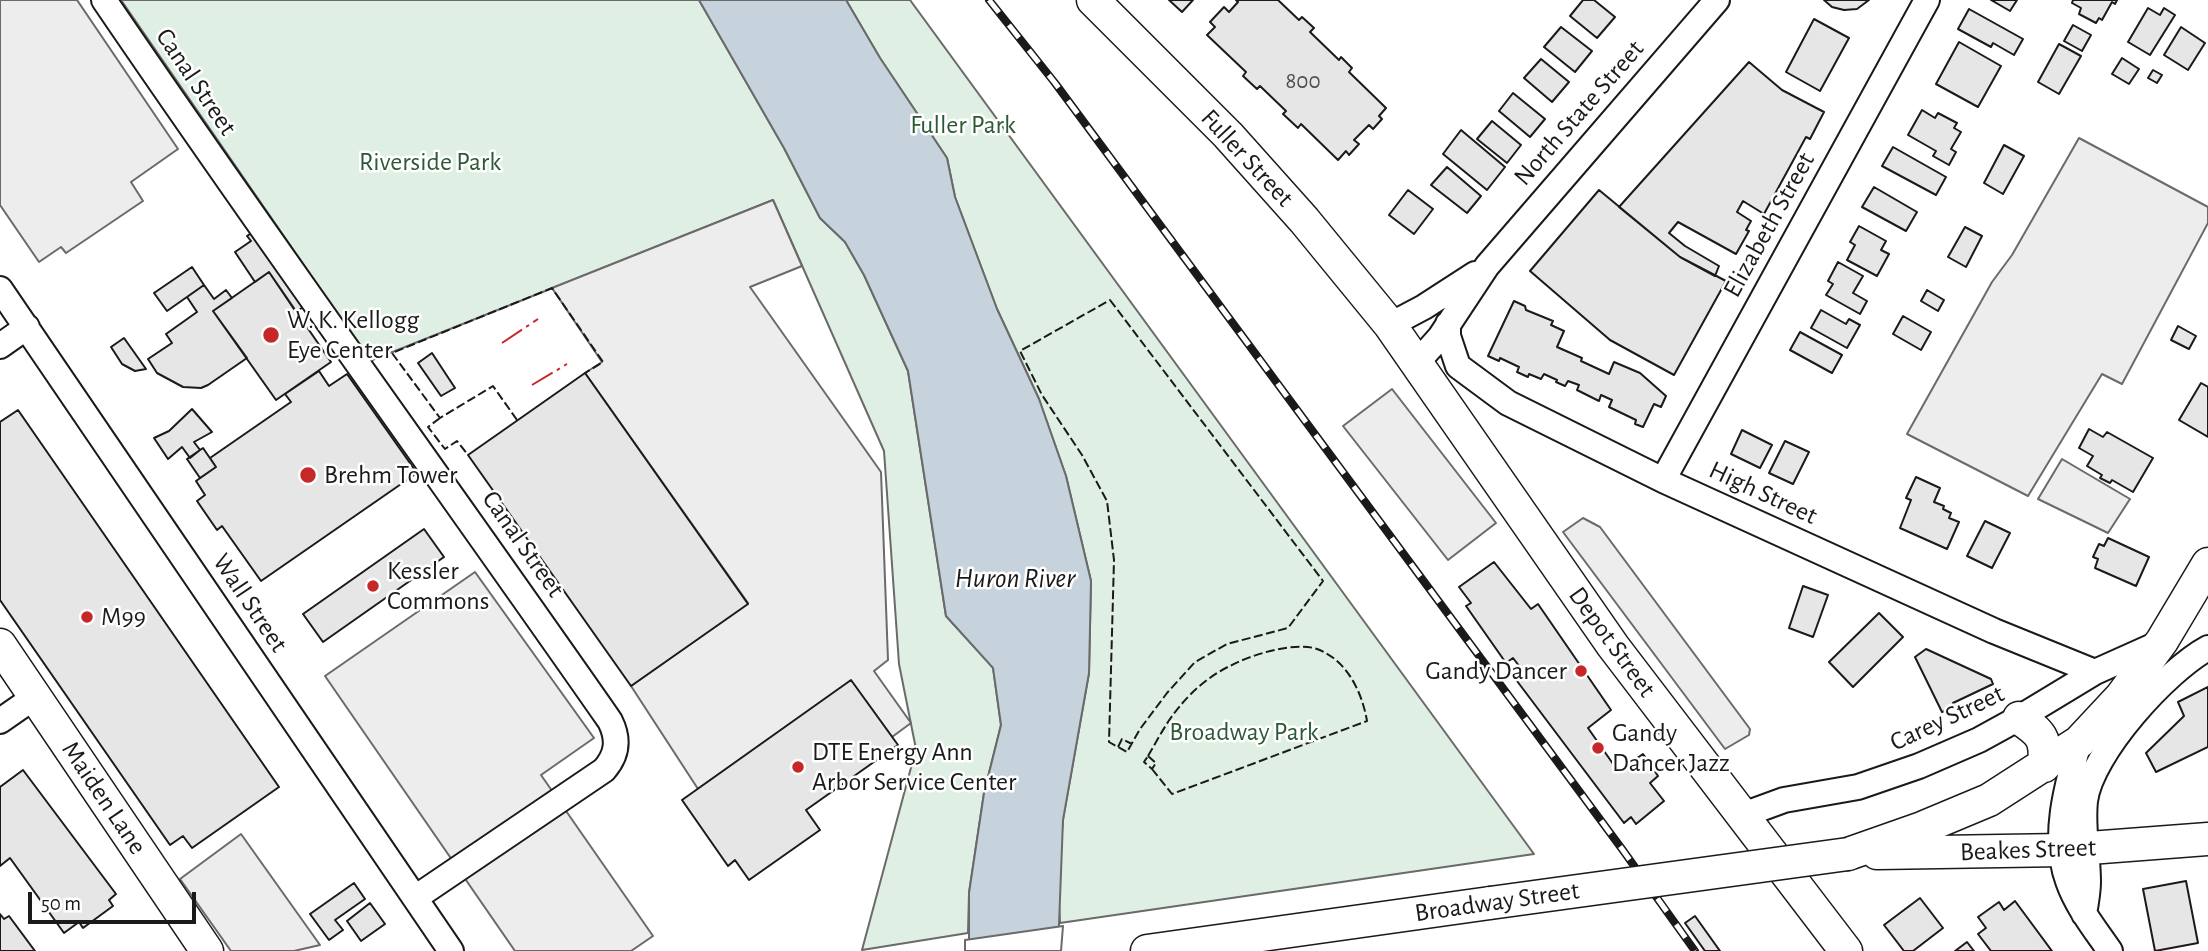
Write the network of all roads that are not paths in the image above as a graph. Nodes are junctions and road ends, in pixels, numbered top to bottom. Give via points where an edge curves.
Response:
1 (104, 0) edge
2 (1093, 0) edge
3 (1717, 0) edge
4 (1927, 0) edge
5 (1487, 266) junction
6 (0, 289) edge
7 (1448, 324) junction
8 (1390, 325) junction
9 (27, 327) junction
10 (0, 346) edge
11 (1415, 365) junction
12 (1663, 480) junction
13 (2208, 564) edge
14 (2198, 601) edge
15 (2162, 641) junction
16 (0, 645) edge
17 (2208, 648) edge
18 (2095, 672) junction
19 (36, 696) junction
20 (2020, 719) junction
21 (0, 721) edge
22 (2079, 742) junction
23 (2044, 765) junction
24 (1743, 815) junction
25 (2208, 839) edge
26 (2074, 850) junction
27 (1848, 854) junction
28 (415, 898) junction
29 (207, 951) edge
30 (452, 951) edge
31 (1147, 951) edge
32 (1846, 951) edge
33 (2110, 951) edge

1 - 28 street, Canal Street via 617,735 617,747 604,770
2 - 8 main road, Fuller Street via 1228,135
3 - 5 street, North State Street
4 - 12 street, Elizabeth Street
5 - 7 street
5 - 8 street
6 - 9 street, Wall Street
7 - 11 street
7 - 12 street, High Street via 1452,354 1473,379 1508,403
8 - 11 main road, Depot Street
9 - 10 street
9 - 28 street, Wall Street
11 - 24 main road, Depot Street via 1613,646
12 - 18 street, High Street via 1994,631
13 - 14 main road
14 - 15 main road
15 - 18 street, Carey Street
15 - 22 main road
16 - 19 main road, Maiden Lane
17 - 26 street via 2156,689 2096,767
18 - 20 street, Carey Street
19 - 21 street
19 - 29 main road, Maiden Lane
20 - 23 main road via 2039,732 2046,748
20 - 24 street, Carey Street via 1895,775 1858,787 1784,800
22 - 23 main road
22 - 26 street via 2063,818
23 - 27 main road via 1989,800
24 - 32 main road, Depot Street
25 - 26 main road, Beakes Street
26 - 27 main road, Beakes Street
26 - 33 street via 2088,885 2084,914
27 - 31 main road, Broadway Street, bridge
28 - 30 street, Wall Street

